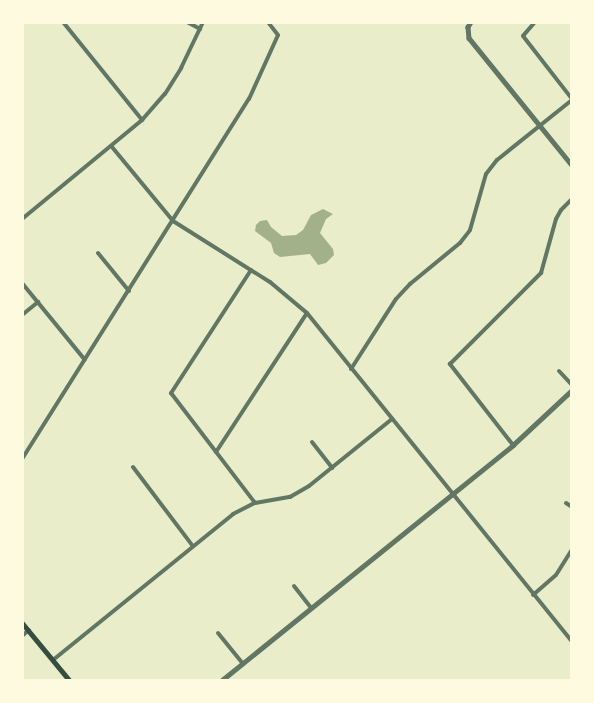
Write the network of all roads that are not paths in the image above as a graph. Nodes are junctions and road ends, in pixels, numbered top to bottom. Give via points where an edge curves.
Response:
1 (63, 22) edge
2 (187, 22) edge
3 (203, 22) edge
4 (268, 22) edge
5 (535, 22) edge
6 (469, 25) edge
7 (200, 29) junction
8 (572, 100) edge
9 (142, 120) junction
10 (539, 125) junction
11 (112, 147) junction
12 (572, 166) edge
13 (572, 199) edge
14 (22, 219) edge
15 (173, 222) junction
16 (98, 253) dead end
17 (251, 270) junction
18 (22, 283) edge
19 (129, 291) junction
20 (38, 302) junction
21 (307, 313) junction
22 (22, 315) edge
23 (85, 360) junction
24 (351, 369) junction
25 (560, 371) dead end
26 (572, 385) edge
27 (572, 390) edge
28 (392, 419) junction
29 (312, 442) dead end
30 (513, 445) junction
31 (216, 452) junction
32 (22, 459) edge
33 (133, 467) dead end
34 (332, 468) junction
35 (452, 494) junction
36 (255, 503) junction
37 (566, 503) dead end
38 (572, 506) edge
39 (192, 545) junction
40 (572, 549) edge
41 (294, 586) dead end
42 (533, 595) junction
43 (311, 608) junction
44 (22, 623) edge
45 (29, 630) junction
46 (218, 633) dead end
47 (22, 636) edge
48 (572, 642) edge
49 (52, 660) junction
50 (243, 664) junction
51 (69, 680) edge
52 (222, 680) edge

1 - 9 street
2 - 7 street
3 - 7 street
4 - 15 street via 278,35 262,75
5 - 8 street via 523,36
6 - 10 street via 469,38
7 - 9 street via 165,94
8 - 10 street
9 - 11 street
10 - 12 street
10 - 24 street via 497,160 486,174 470,230 460,243 401,294
11 - 14 street
11 - 15 street
13 - 30 street via 556,219 541,274 450,364
15 - 17 street
15 - 19 street
16 - 19 street
17 - 21 street
17 - 31 street via 171,393
18 - 20 street
19 - 23 street
20 - 22 street
20 - 23 street
21 - 24 street
21 - 31 street
23 - 32 street
24 - 28 street
25 - 26 street
27 - 30 street
28 - 34 street
28 - 35 street
29 - 34 street
30 - 35 street
31 - 36 street
33 - 39 street
34 - 36 street via 290,497
35 - 42 street
35 - 43 street
36 - 39 street via 233,514
37 - 38 street
39 - 49 street
40 - 42 street via 556,575
41 - 43 street
42 - 48 street
43 - 50 street
44 - 45 main road
45 - 47 street
45 - 49 main road
46 - 50 street
49 - 51 main road
50 - 52 street

